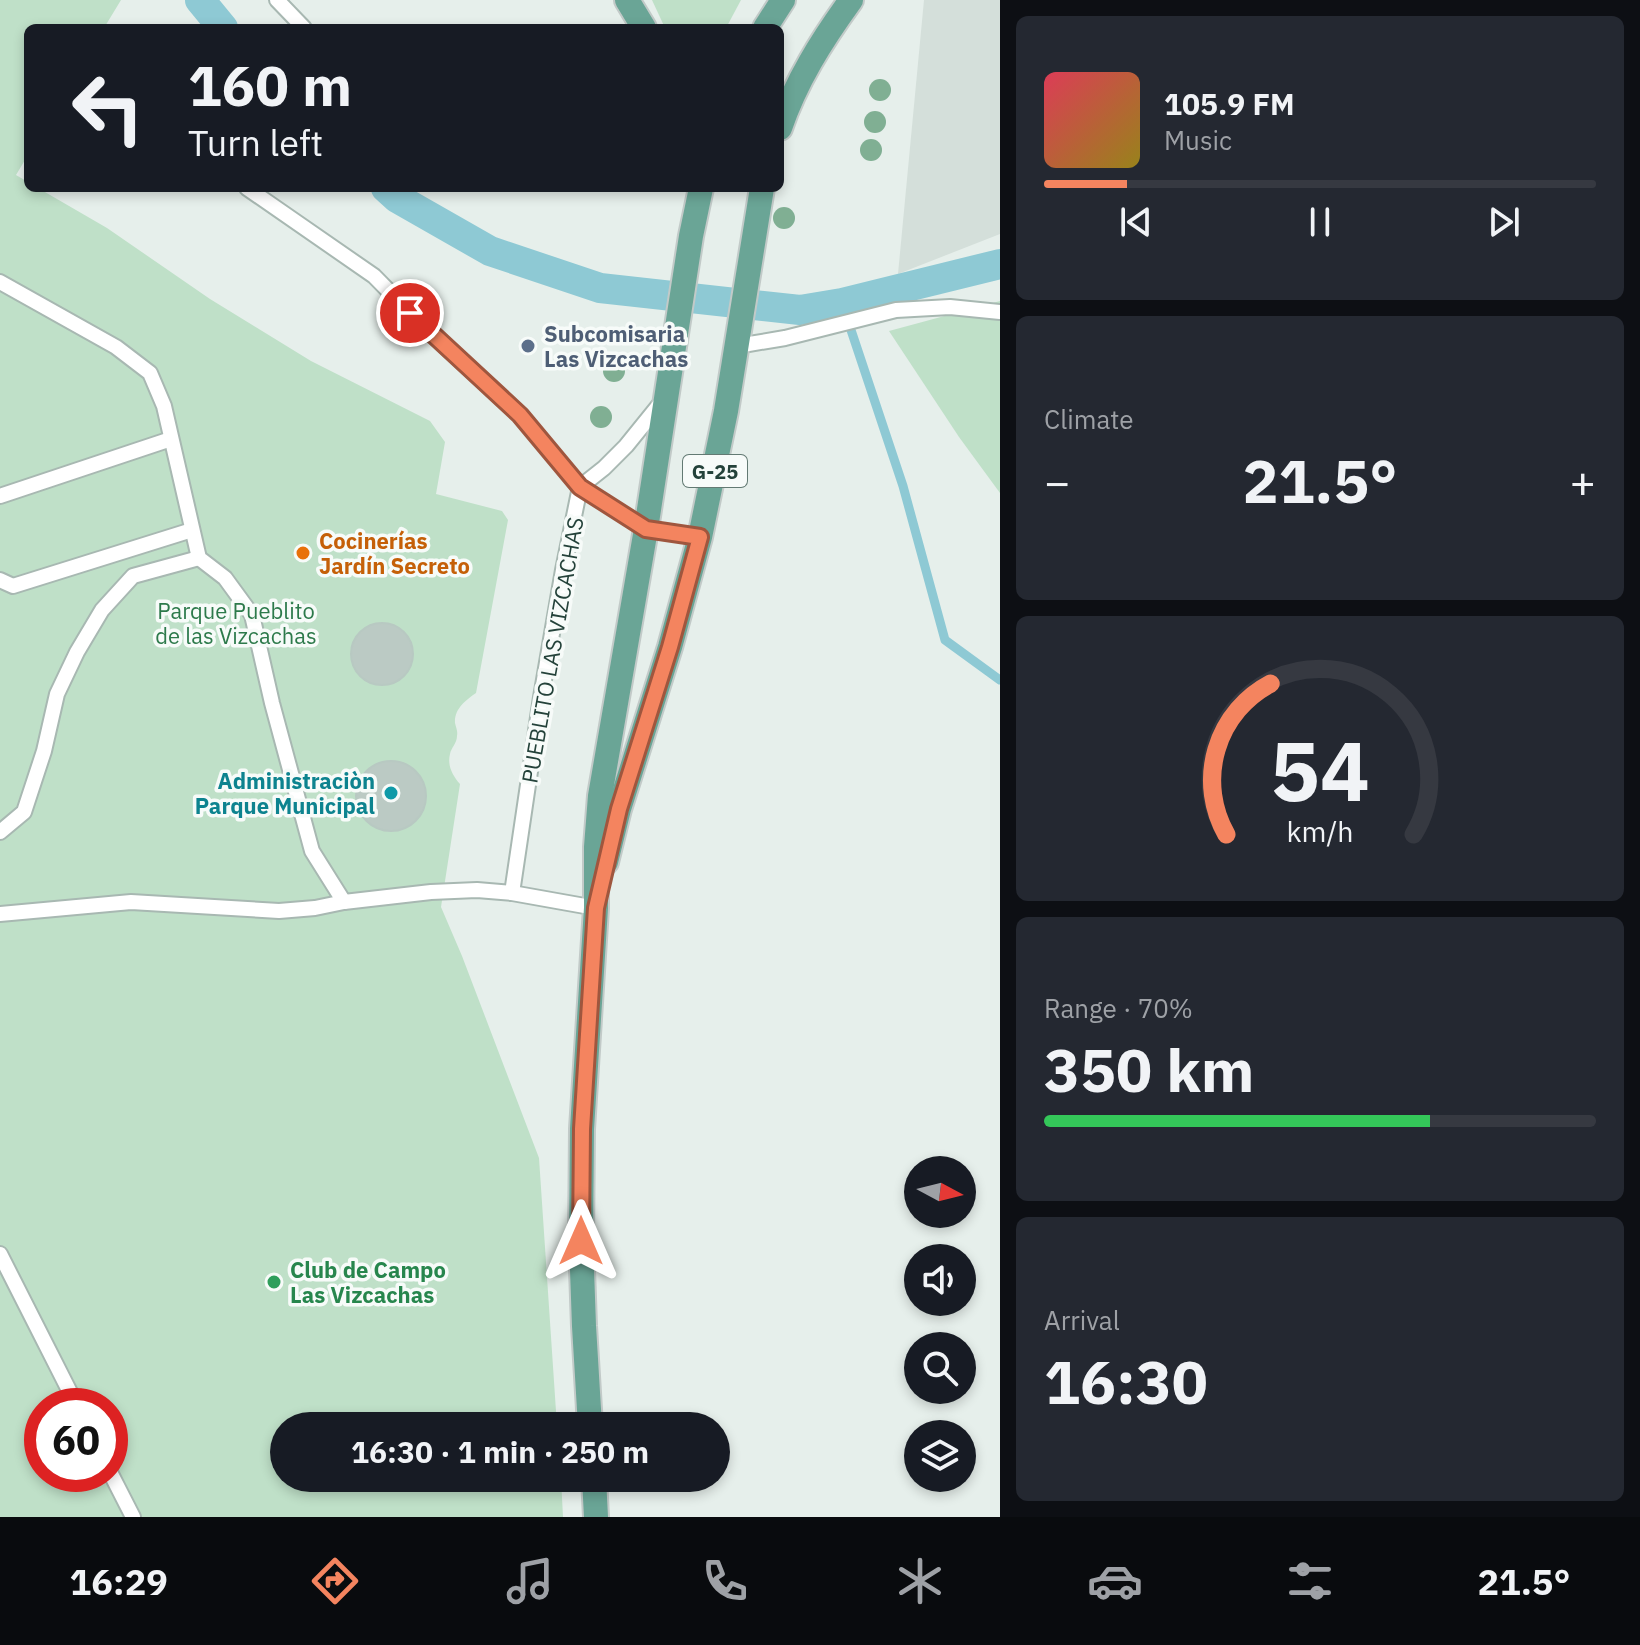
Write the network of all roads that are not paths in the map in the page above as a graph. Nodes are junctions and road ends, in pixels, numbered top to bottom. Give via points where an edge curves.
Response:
1 (277, 0) edge
2 (627, 0) edge
3 (783, 0) edge
4 (851, 0) edge
5 (300, 24) edge
6 (642, 24) edge
7 (768, 24) edge
8 (784, 119) edge
9 (253, 192) edge
10 (690, 192) edge
11 (700, 192) edge
12 (761, 192) edge
13 (693, 224) junction
14 (0, 282) edge
15 (1000, 312) edge
16 (737, 344) junction
17 (667, 394) junction
18 (171, 439) junction
19 (580, 487) junction
20 (0, 496) edge
21 (646, 529) junction
22 (192, 530) junction
23 (700, 537) junction
24 (199, 558) junction
25 (0, 580) edge
26 (0, 832) edge
27 (512, 893) junction
28 (344, 902) junction
29 (596, 908) junction
30 (0, 914) edge
31 (0, 1254) edge
32 (68, 1388) edge
33 (589, 1412) edge
34 (120, 1492) edge
35 (595, 1492) edge
36 (133, 1517) edge
37 (596, 1517) edge

1 - 5 lane
2 - 6 main road
3 - 7 main road
4 - 8 main road via 809,63
9 - 19 lane via 374,276 520,415
10 - 13 main road
11 - 13 main road, G-25
12 - 16 main road, G-25
13 - 17 main road, G-25
14 - 18 lane via 116,347 150,373
15 - 16 lane via 950,307 896,310 785,338
16 - 23 main road, G-25
17 - 19 lane, PUEBLITO LAS VIZCACHAS via 626,446
17 - 21 main road, G-25
18 - 20 lane
18 - 22 lane
19 - 21 lane
19 - 27 lane, PUEBLITO LAS VIZCACHAS
21 - 23 lane
21 - 29 main road, G-25 via 600,796
22 - 24 lane
22 - 25 lane via 13,586
23 - 29 main road, G-25 via 619,809
24 - 26 lane via 133,576 102,610 57,694 24,812
24 - 28 lane via 225,578 252,615 312,851
27 - 28 lane via 431,892
27 - 29 lane
28 - 30 lane via 279,911 131,902
29 - 33 main road, G-25 via 582,1129
31 - 32 lane
34 - 36 lane
35 - 37 main road

